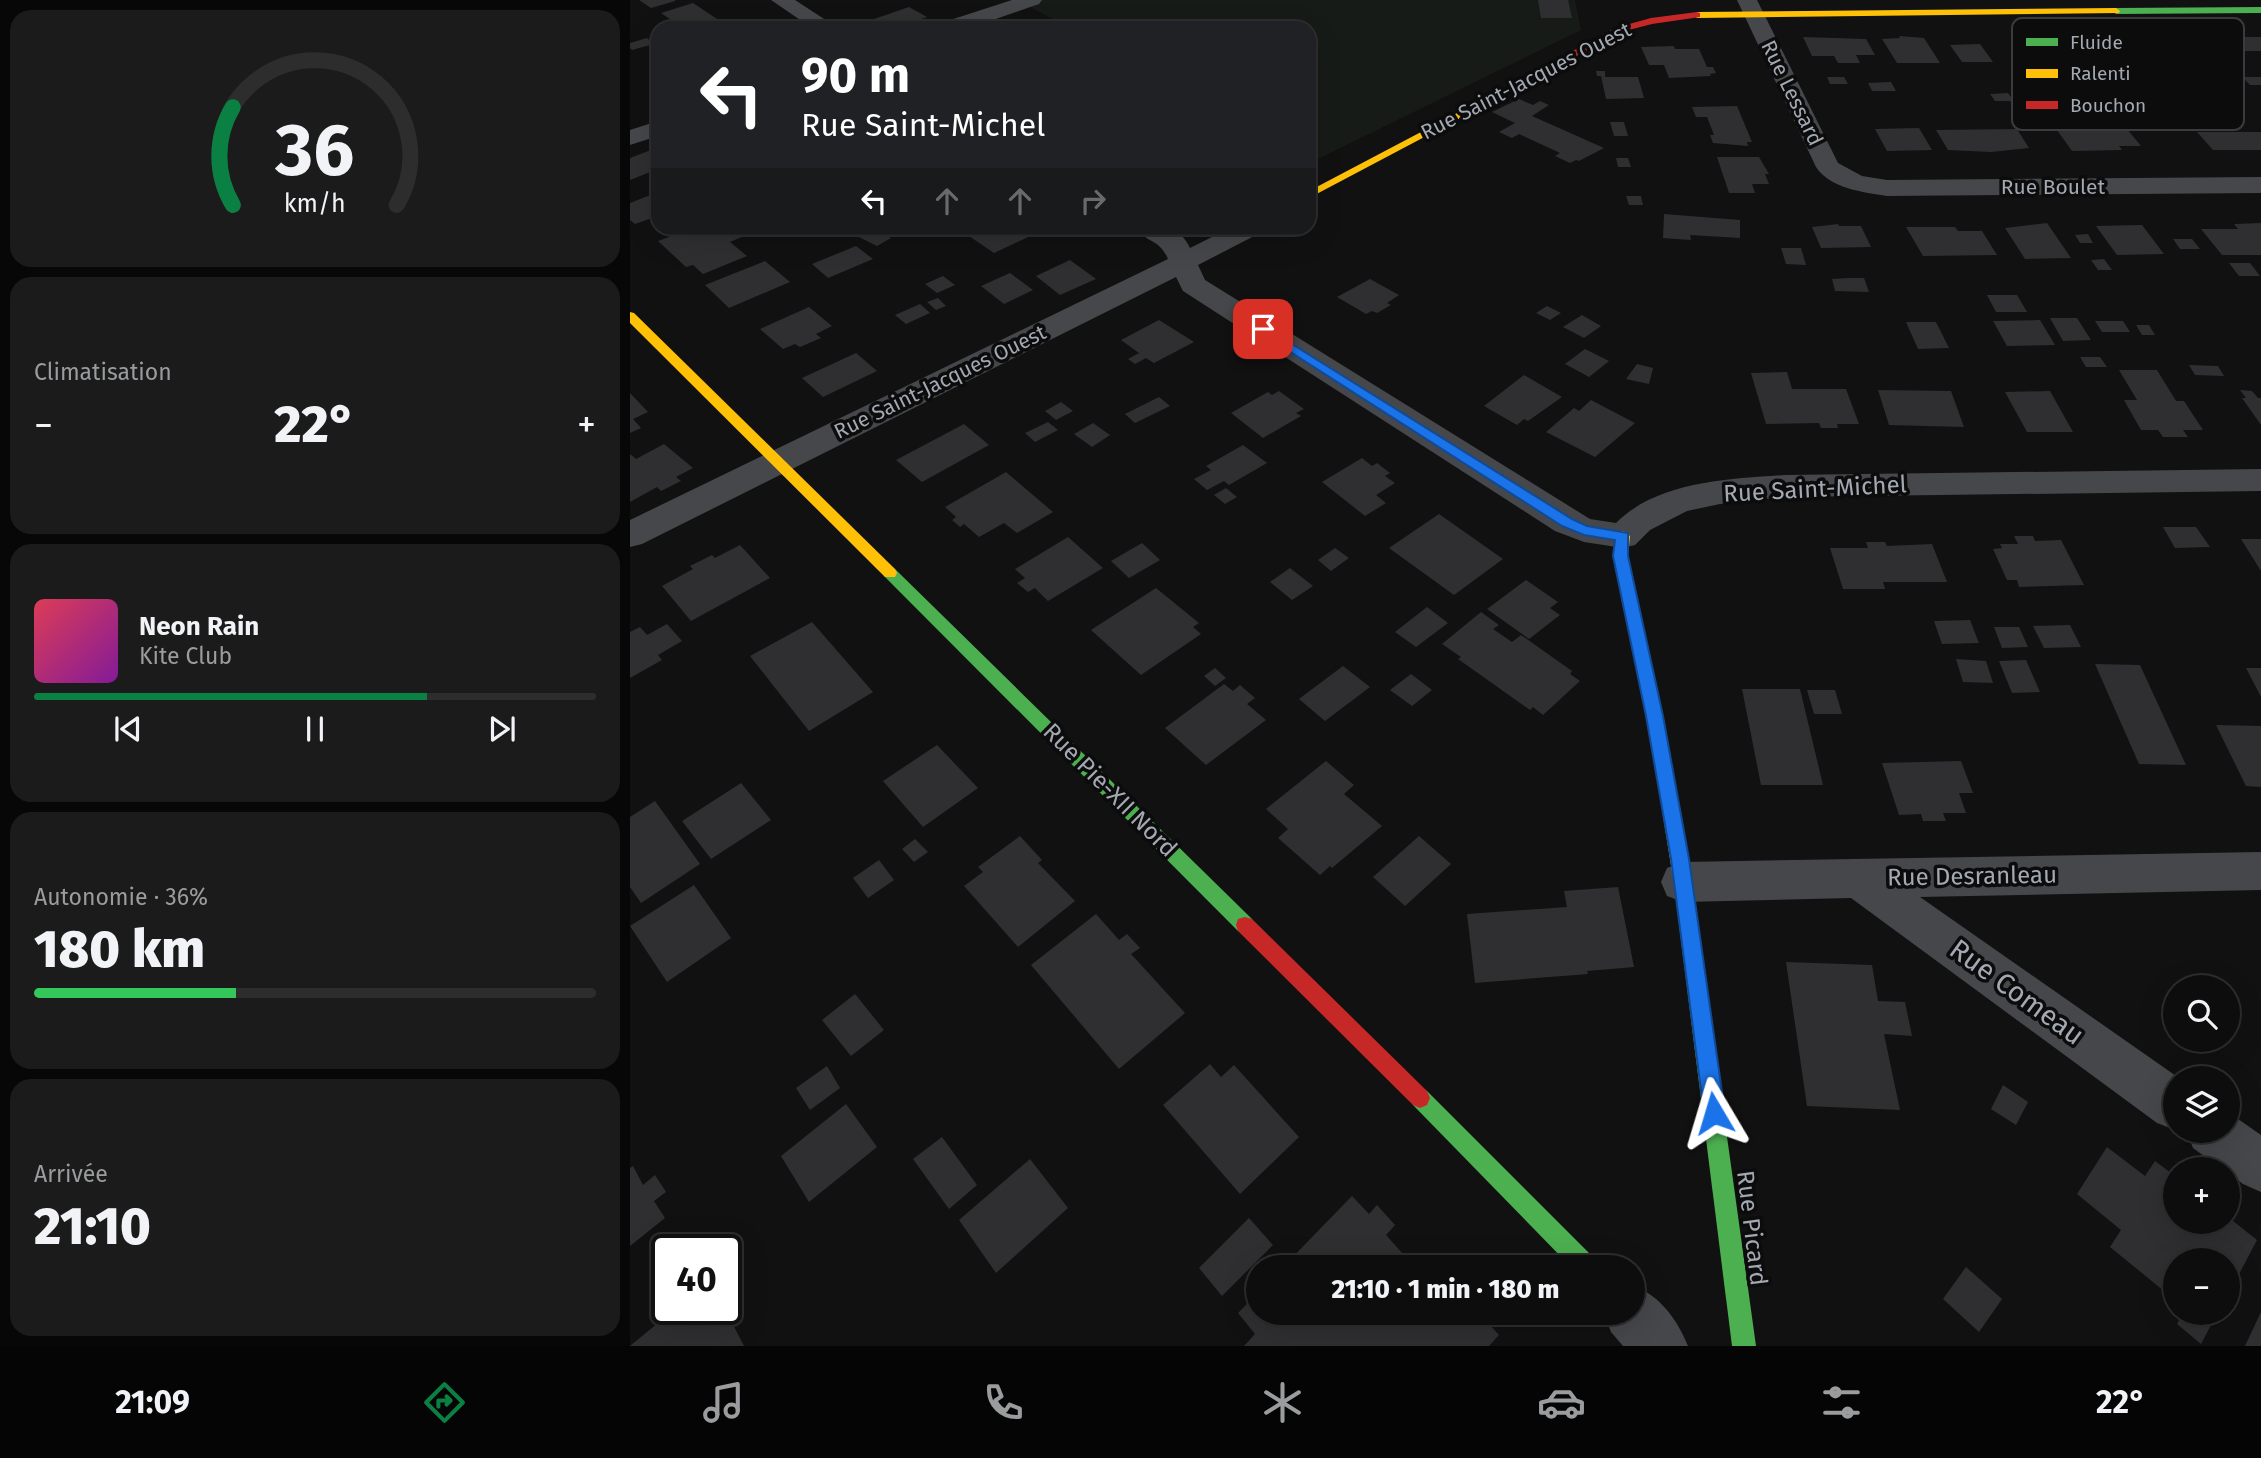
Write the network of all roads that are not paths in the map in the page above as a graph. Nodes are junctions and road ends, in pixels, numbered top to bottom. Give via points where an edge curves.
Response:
1 (781, 0) edge
2 (1032, 0) edge
3 (1750, 6) edge
4 (2261, 10) edge
5 (816, 21) edge
6 (969, 21) edge
7 (651, 130) edge
8 (630, 138) edge
9 (1846, 179) joint
10 (2261, 185) edge
11 (1316, 191) edge
12 (1162, 235) edge
13 (1236, 235) edge
14 (1184, 263) junction
15 (630, 316) edge
16 (779, 461) junction
17 (2261, 480) edge
18 (630, 535) edge
19 (1623, 537) junction
20 (2261, 871) edge
21 (1859, 878) junction
22 (1683, 882) junction
23 (2163, 1096) edge
24 (2229, 1143) edge
25 (2261, 1166) edge
26 (1575, 1255) edge
27 (1642, 1325) edge
28 (1660, 1346) edge
29 (1744, 1346) edge

1 - 5 street
2 - 6 street
3 - 4 street, Rue Saint-Jacques Ouest
3 - 9 street, Rue Lessard via 1828,167
3 - 11 street, Rue Saint-Jacques Ouest via 1651,19 1618,30
7 - 8 street
9 - 10 street, Rue Boulet via 1887,188
12 - 14 street via 1174,242
13 - 14 street, Rue Saint-Jacques Ouest
14 - 16 street, Rue Saint-Jacques Ouest
14 - 19 street via 1193,285 1567,523
15 - 16 street, Rue Pie-XII Nord
16 - 18 street, Rue Saint-Jacques Ouest
16 - 26 street, Rue Pie-XII Nord
17 - 19 street, Rue Saint-Michel via 1752,488 1666,506 1644,516
19 - 22 street, Rue Picard via 1621,556 1655,716
20 - 21 street, Rue Desranleau
21 - 22 street, Rue Desranleau
21 - 23 street, Rue Comeau
22 - 29 street, Rue Picard
24 - 25 street
27 - 28 street

